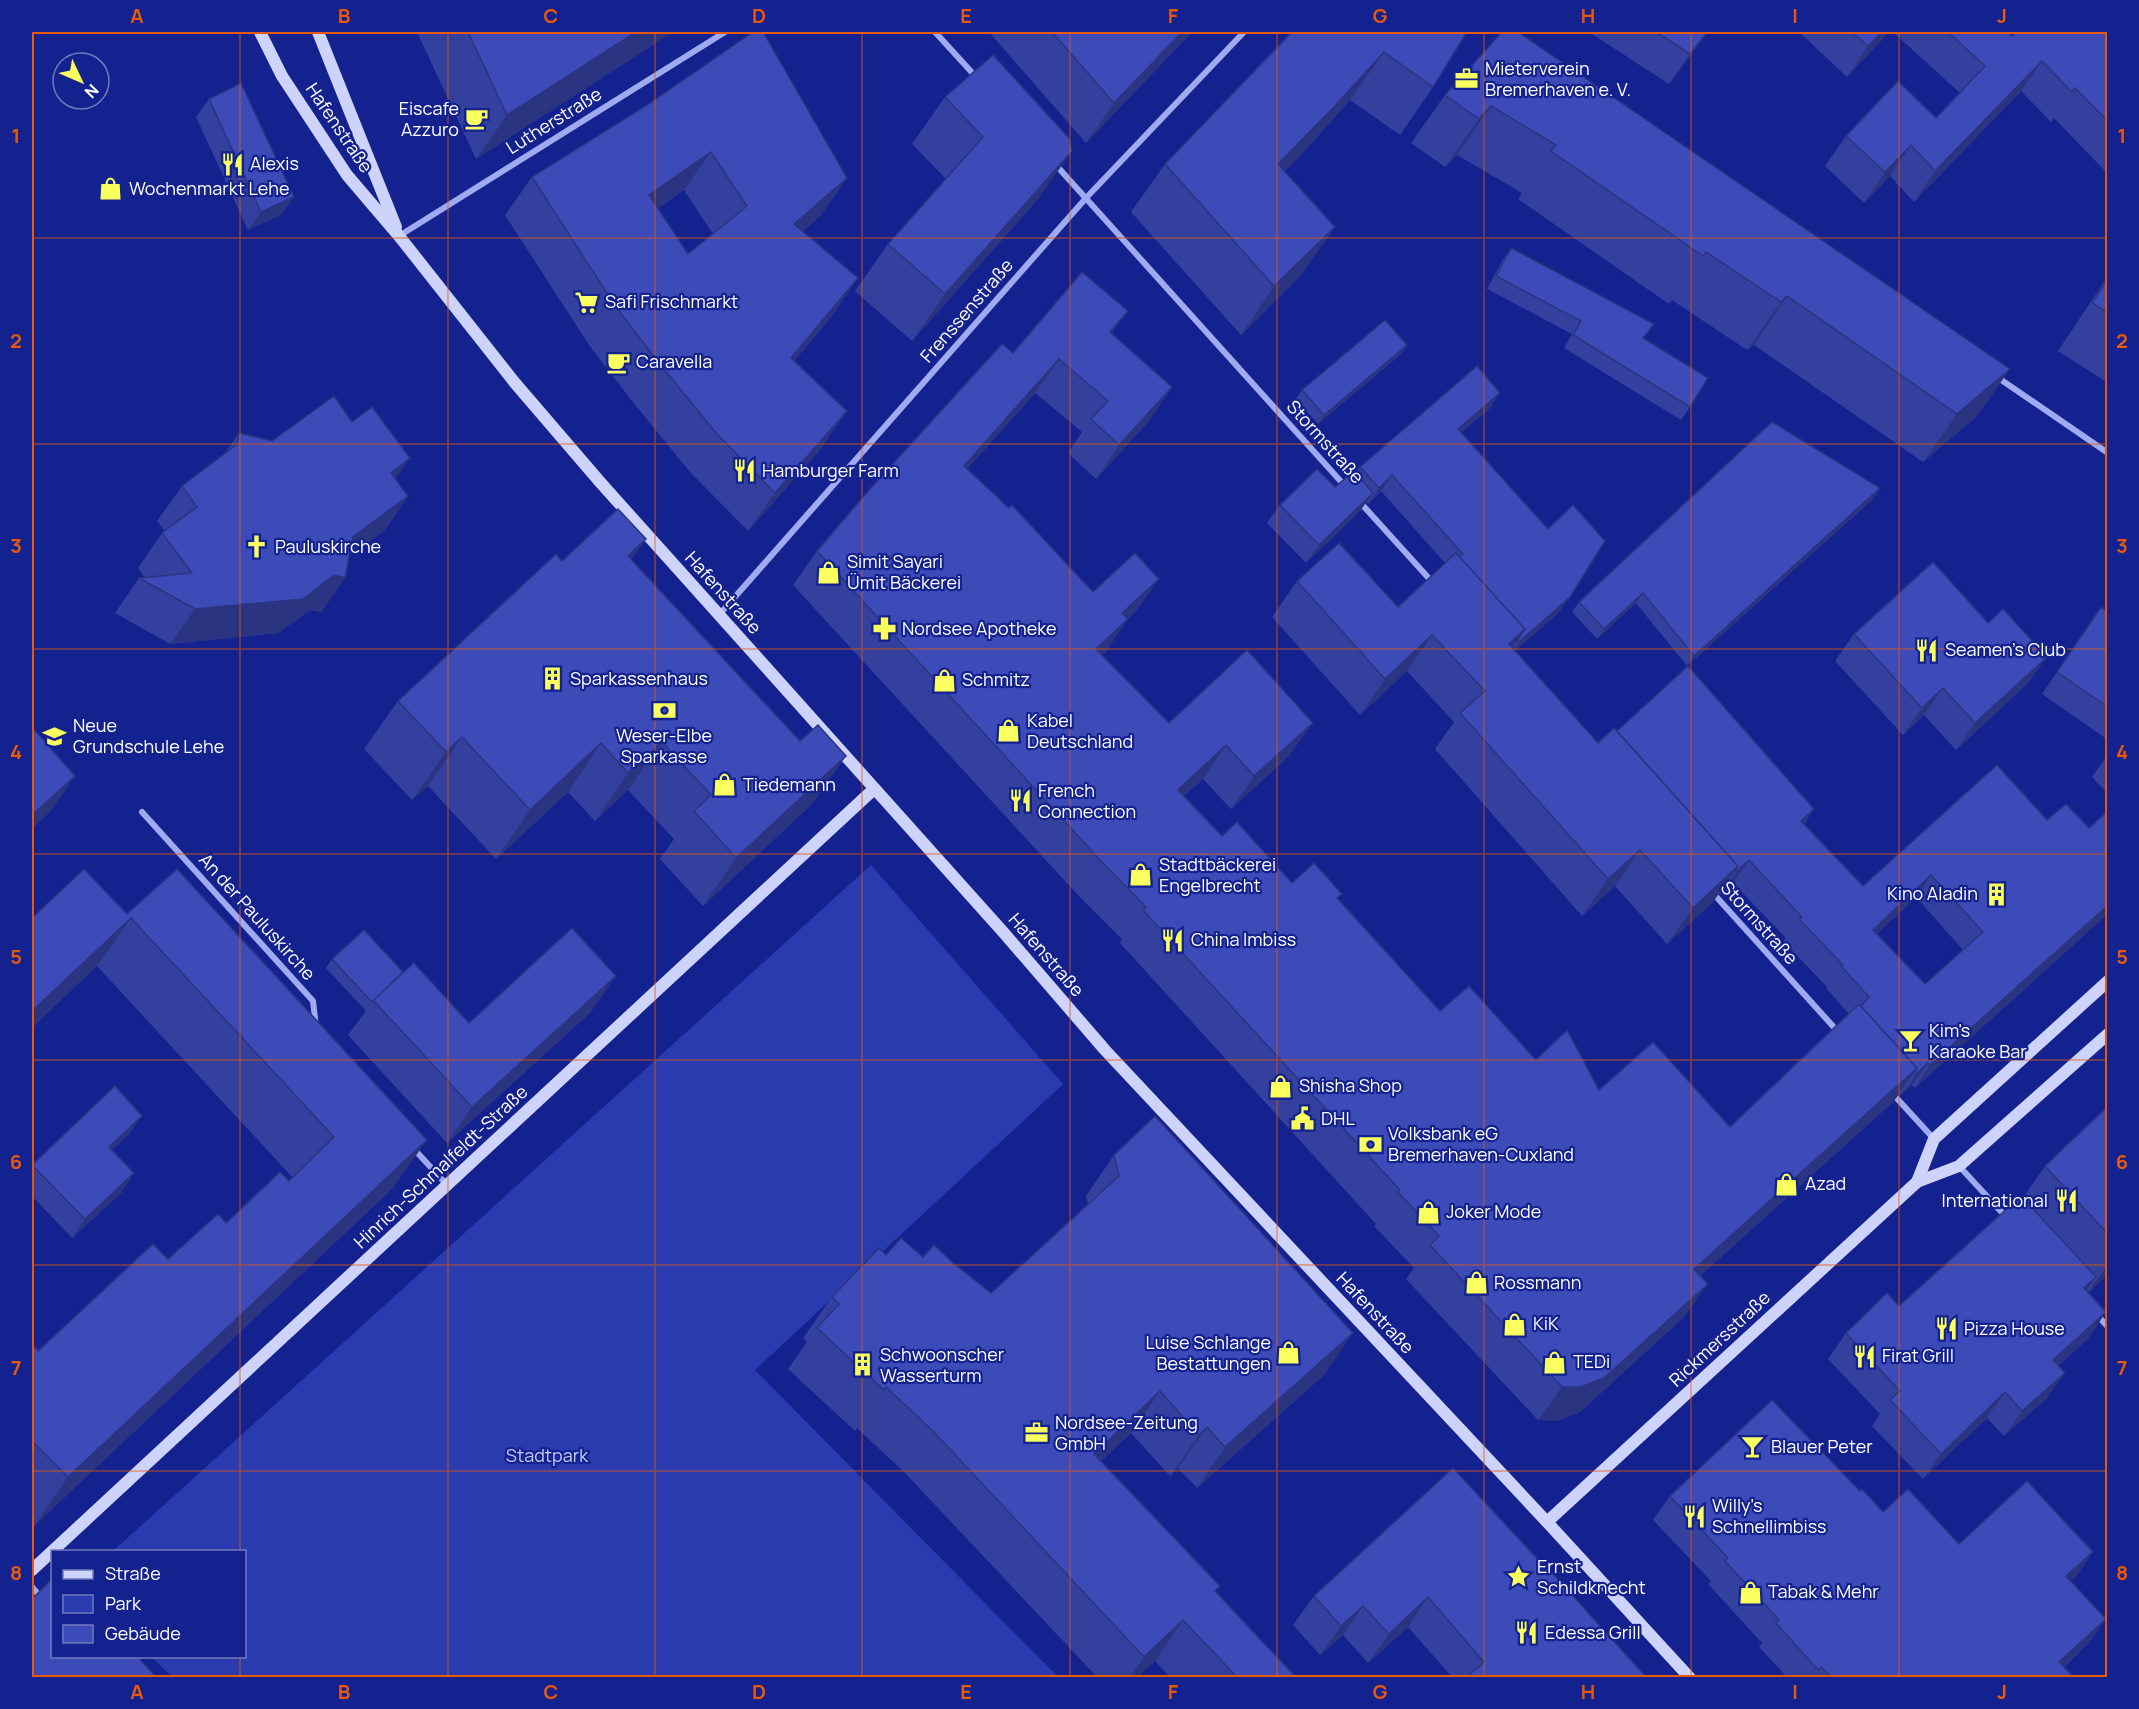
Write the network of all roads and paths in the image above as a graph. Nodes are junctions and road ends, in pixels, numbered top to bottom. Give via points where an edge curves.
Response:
1 (260, 32) edge
2 (318, 32) edge
3 (725, 32) edge
4 (935, 32) edge
5 (1244, 32) edge
6 (983, 84) edge
7 (1046, 154) edge
8 (1086, 198) junction
9 (399, 236) junction
10 (1990, 372) edge
11 (2108, 453) edge
12 (1348, 489) edge
13 (1356, 498) edge
14 (1436, 586) edge
15 (719, 615) junction
16 (874, 789) junction
17 (142, 812) dead end
18 (1709, 889) edge
19 (2108, 981) edge
20 (2108, 1034) edge
21 (317, 1036) edge
22 (1848, 1043) edge
23 (1887, 1087) edge
24 (1934, 1139) junction
25 (407, 1142) edge
26 (1959, 1166) junction
27 (1917, 1182) junction
28 (447, 1185) junction
29 (2013, 1225) edge
30 (2092, 1310) edge
31 (2108, 1327) edge
32 (1547, 1522) junction
33 (54, 1550) edge
34 (51, 1552) edge
35 (32, 1570) edge
36 (32, 1587) edge
37 (51, 1609) edge
38 (1690, 1677) edge

1 - 9 main road, Hafenstraße via 282,75 347,175
2 - 9 main road, Hafenstraße
3 - 9 street, Lutherstraße
4 - 6 street
5 - 8 street, Frenssenstraße
7 - 8 street, Stormstraße
8 - 12 street, Stormstraße
8 - 15 street, Frenssenstraße
9 - 15 main road, Hafenstraße via 515,383
10 - 11 street
13 - 14 street, Stormstraße
15 - 16 main road, Hafenstraße
16 - 28 main road, Hinrich-Schmalfeldt-Straße
16 - 32 main road, Hafenstraße via 1105,1050
17 - 21 street, An der Pauluskirche via 313,1001
18 - 22 street, Stormstraße
19 - 24 main road, Rickmersstraße
20 - 26 main road, Rickmersstraße
23 - 24 street
24 - 27 main road, Rickmersstraße
25 - 28 street
26 - 27 main road, Rickmersstraße
26 - 29 street
27 - 32 main road, Rickmersstraße
28 - 33 main road, Hinrich-Schmalfeldt-Straße
30 - 31 street
32 - 38 main road, Hafenstraße
34 - 35 main road, Hinrich-Schmalfeldt-Straße
36 - 37 street

